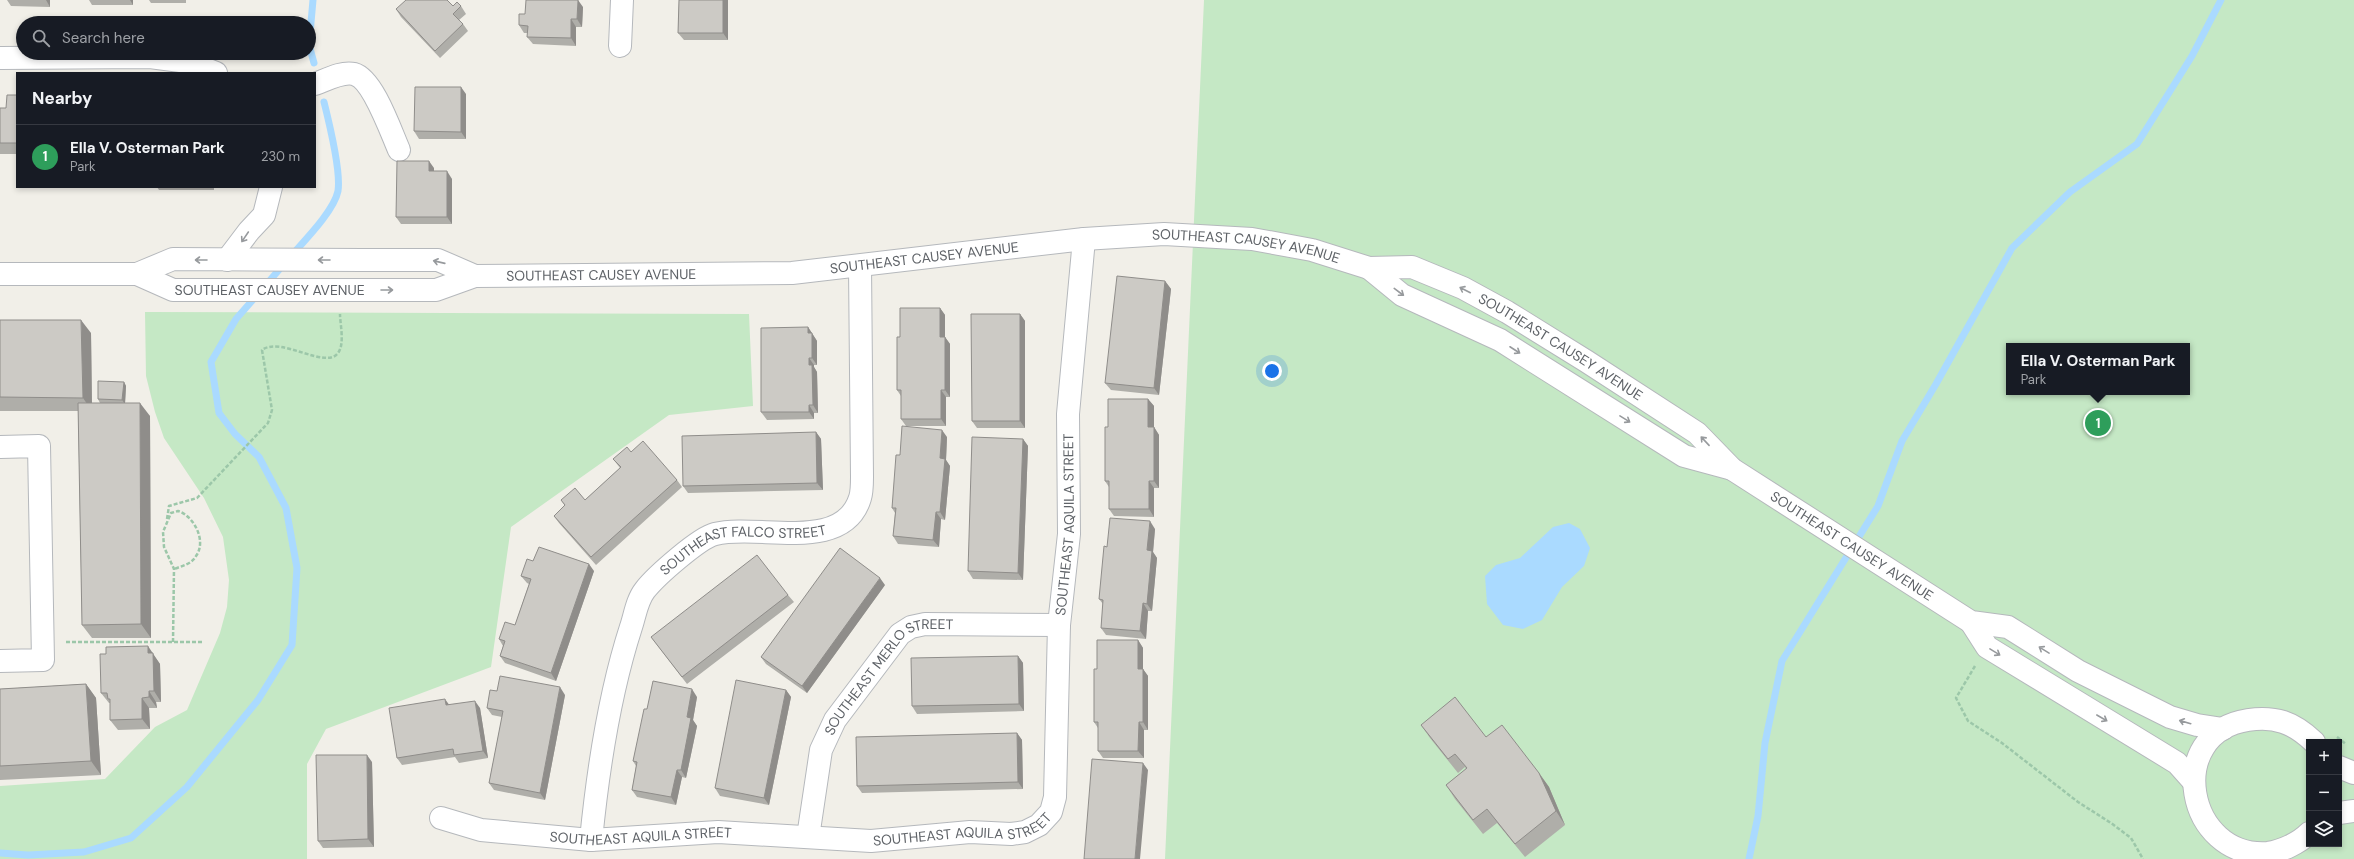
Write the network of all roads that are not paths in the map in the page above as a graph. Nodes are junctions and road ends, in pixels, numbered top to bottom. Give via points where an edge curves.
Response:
1 (622, 0) edge
2 (620, 46) dead end
3 (0, 58) edge
4 (16, 58) edge
5 (173, 60) edge
6 (213, 72) edge
7 (316, 84) edge
8 (399, 150) dead end
9 (271, 188) edge
10 (1084, 240) junction
11 (227, 260) junction
12 (860, 266) junction
13 (1369, 268) junction
14 (0, 274) edge
15 (137, 274) junction
16 (475, 276) junction
17 (0, 447) edge
18 (1732, 470) junction
19 (1971, 622) junction
20 (1059, 625) junction
21 (0, 661) edge
22 (2223, 729) junction
23 (2310, 739) edge
24 (2342, 768) edge
25 (2354, 773) edge
26 (2193, 782) junction
27 (2354, 811) edge
28 (2342, 813) edge
29 (441, 818) dead end
30 (2306, 835) edge
31 (808, 837) junction
32 (591, 840) junction
33 (2230, 852) edge
34 (2278, 855) edge

1 - 2 street
3 - 4 street
5 - 6 street via 188,62
7 - 8 street via 336,76 354,74 369,84
9 -> 11 street via 264,215
10 - 12 street, SOUTHEAST CAUSEY AVENUE
10 - 13 street, SOUTHEAST CAUSEY AVENUE via 1164,234 1224,237 1312,250
10 - 20 street, SOUTHEAST AQUILA STREET via 1068,414 1069,534
11 -> 15 street, SOUTHEAST CAUSEY AVENUE via 173,259
16 -> 11 street, SOUTHEAST CAUSEY AVENUE via 438,260
12 - 16 street, SOUTHEAST CAUSEY AVENUE via 792,273 729,275
12 - 32 street, SOUTHEAST FALCO STREET via 862,477 860,497 855,509 847,520 821,531 730,531 714,534 687,551 645,590 618,666
13 -> 18 street, SOUTHEAST CAUSEY AVENUE via 1402,295 1500,340 1684,456
18 -> 13 street, SOUTHEAST CAUSEY AVENUE via 1697,433 1507,312 1463,288 1412,267
14 - 15 street, SOUTHEAST CAUSEY AVENUE
15 -> 16 street, SOUTHEAST CAUSEY AVENUE via 172,290 436,290
17 - 21 street via 39,446 43,642 43,660
18 - 19 street, SOUTHEAST CAUSEY AVENUE
22 -> 19 street, SOUTHEAST CAUSEY AVENUE via 2170,717 2078,670 2008,627
19 -> 26 street, SOUTHEAST CAUSEY AVENUE via 1987,647 2177,763
20 - 31 street, SOUTHEAST MERLO STREET via 925,624 911,627 900,634 835,720 827,735 821,750
20 - 31 street, SOUTHEAST AQUILA STREET via 1055,797 1051,812 1039,825 1025,832 1011,834 970,832 870,841
22 - 23 street via 2236,722 2266,717 2290,724
22 - 26 street via 2208,742 2199,757
24 - 25 street
26 - 33 street via 2199,812 2210,831
27 - 28 street
29 - 32 street, SOUTHEAST AQUILA STREET via 481,830
30 - 34 street
31 - 32 street, SOUTHEAST AQUILA STREET via 718,832
33 - 34 street

